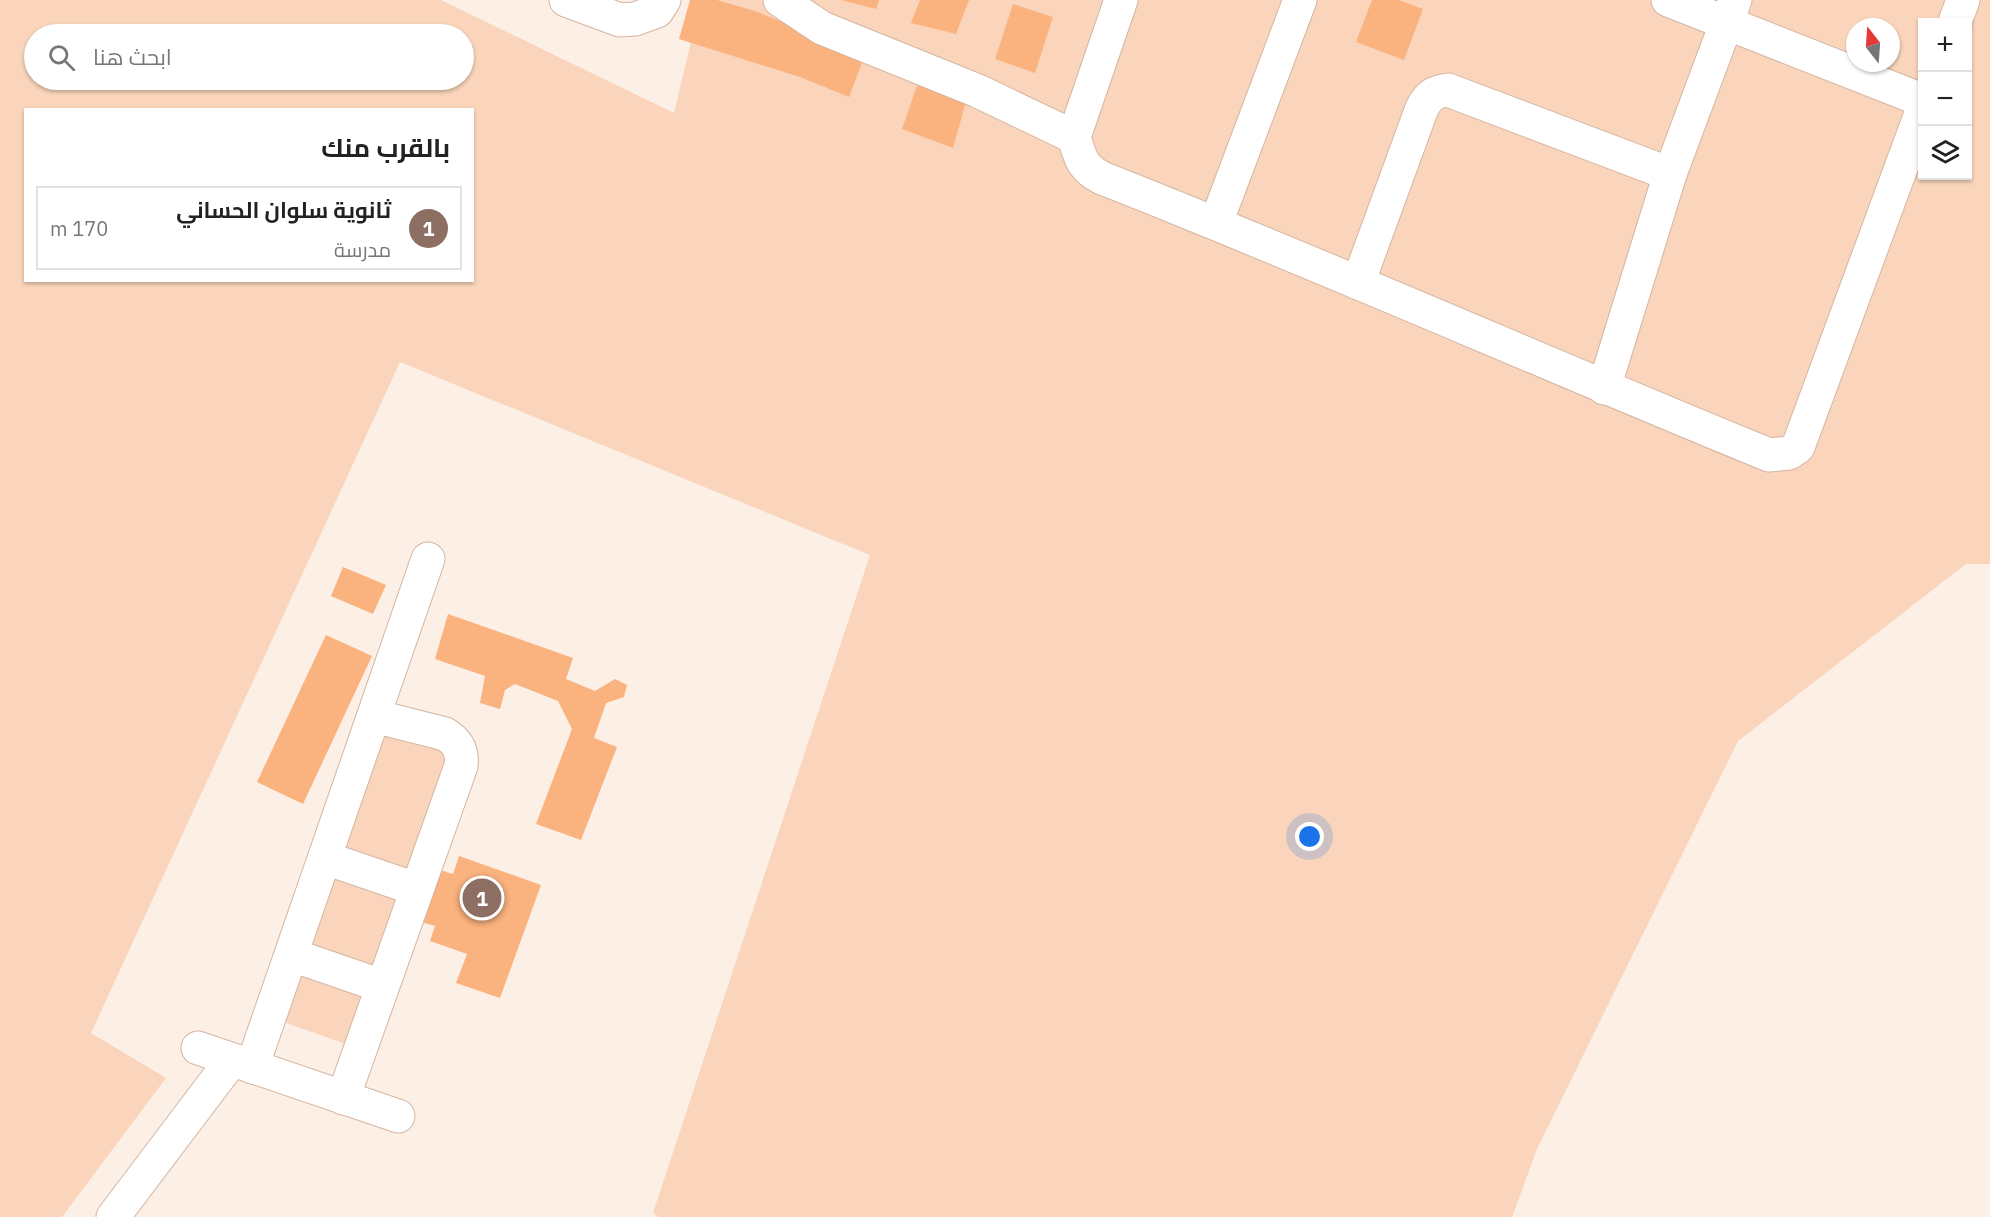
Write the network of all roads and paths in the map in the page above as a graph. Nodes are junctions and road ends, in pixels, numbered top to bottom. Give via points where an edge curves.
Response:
1 (566, 0) edge
2 (664, 0) edge
3 (780, 0) edge
4 (1121, 0) edge
5 (1300, 0) edge
6 (1668, 0) edge
7 (1964, 0) edge
8 (1730, 12) edge
9 (1957, 18) edge
10 (1918, 98) edge
11 (1918, 124) edge
12 (1074, 137) junction
13 (1670, 174) junction
14 (1216, 223) junction
15 (1358, 282) junction
16 (1604, 388) junction
17 (428, 558) dead end
18 (374, 716) junction
19 (325, 858) junction
20 (416, 889) junction
21 (292, 955) junction
22 (382, 986) junction
23 (198, 1048) dead end
24 (242, 1064) junction
25 (343, 1098) junction
26 (398, 1116) dead end
27 (113, 1217) edge

1 - 2 street via 620,20 657,11
3 - 12 street via 822,28 978,91
4 - 12 street
5 - 14 street
6 - 8 street
7 - 9 street
8 - 10 street
8 - 13 street
11 - 16 street via 1798,447 1789,453 1769,455
12 - 14 street via 1089,171
13 - 15 street via 1448,90 1434,92 1422,108
13 - 16 street
14 - 15 street
15 - 16 street
17 - 18 street
18 - 19 street
18 - 20 street via 446,734 454,739 462,756
19 - 20 street
19 - 21 street
20 - 22 street
21 - 22 street
21 - 24 street
22 - 25 street
23 - 24 street
24 - 25 street
24 - 27 street
25 - 26 street

